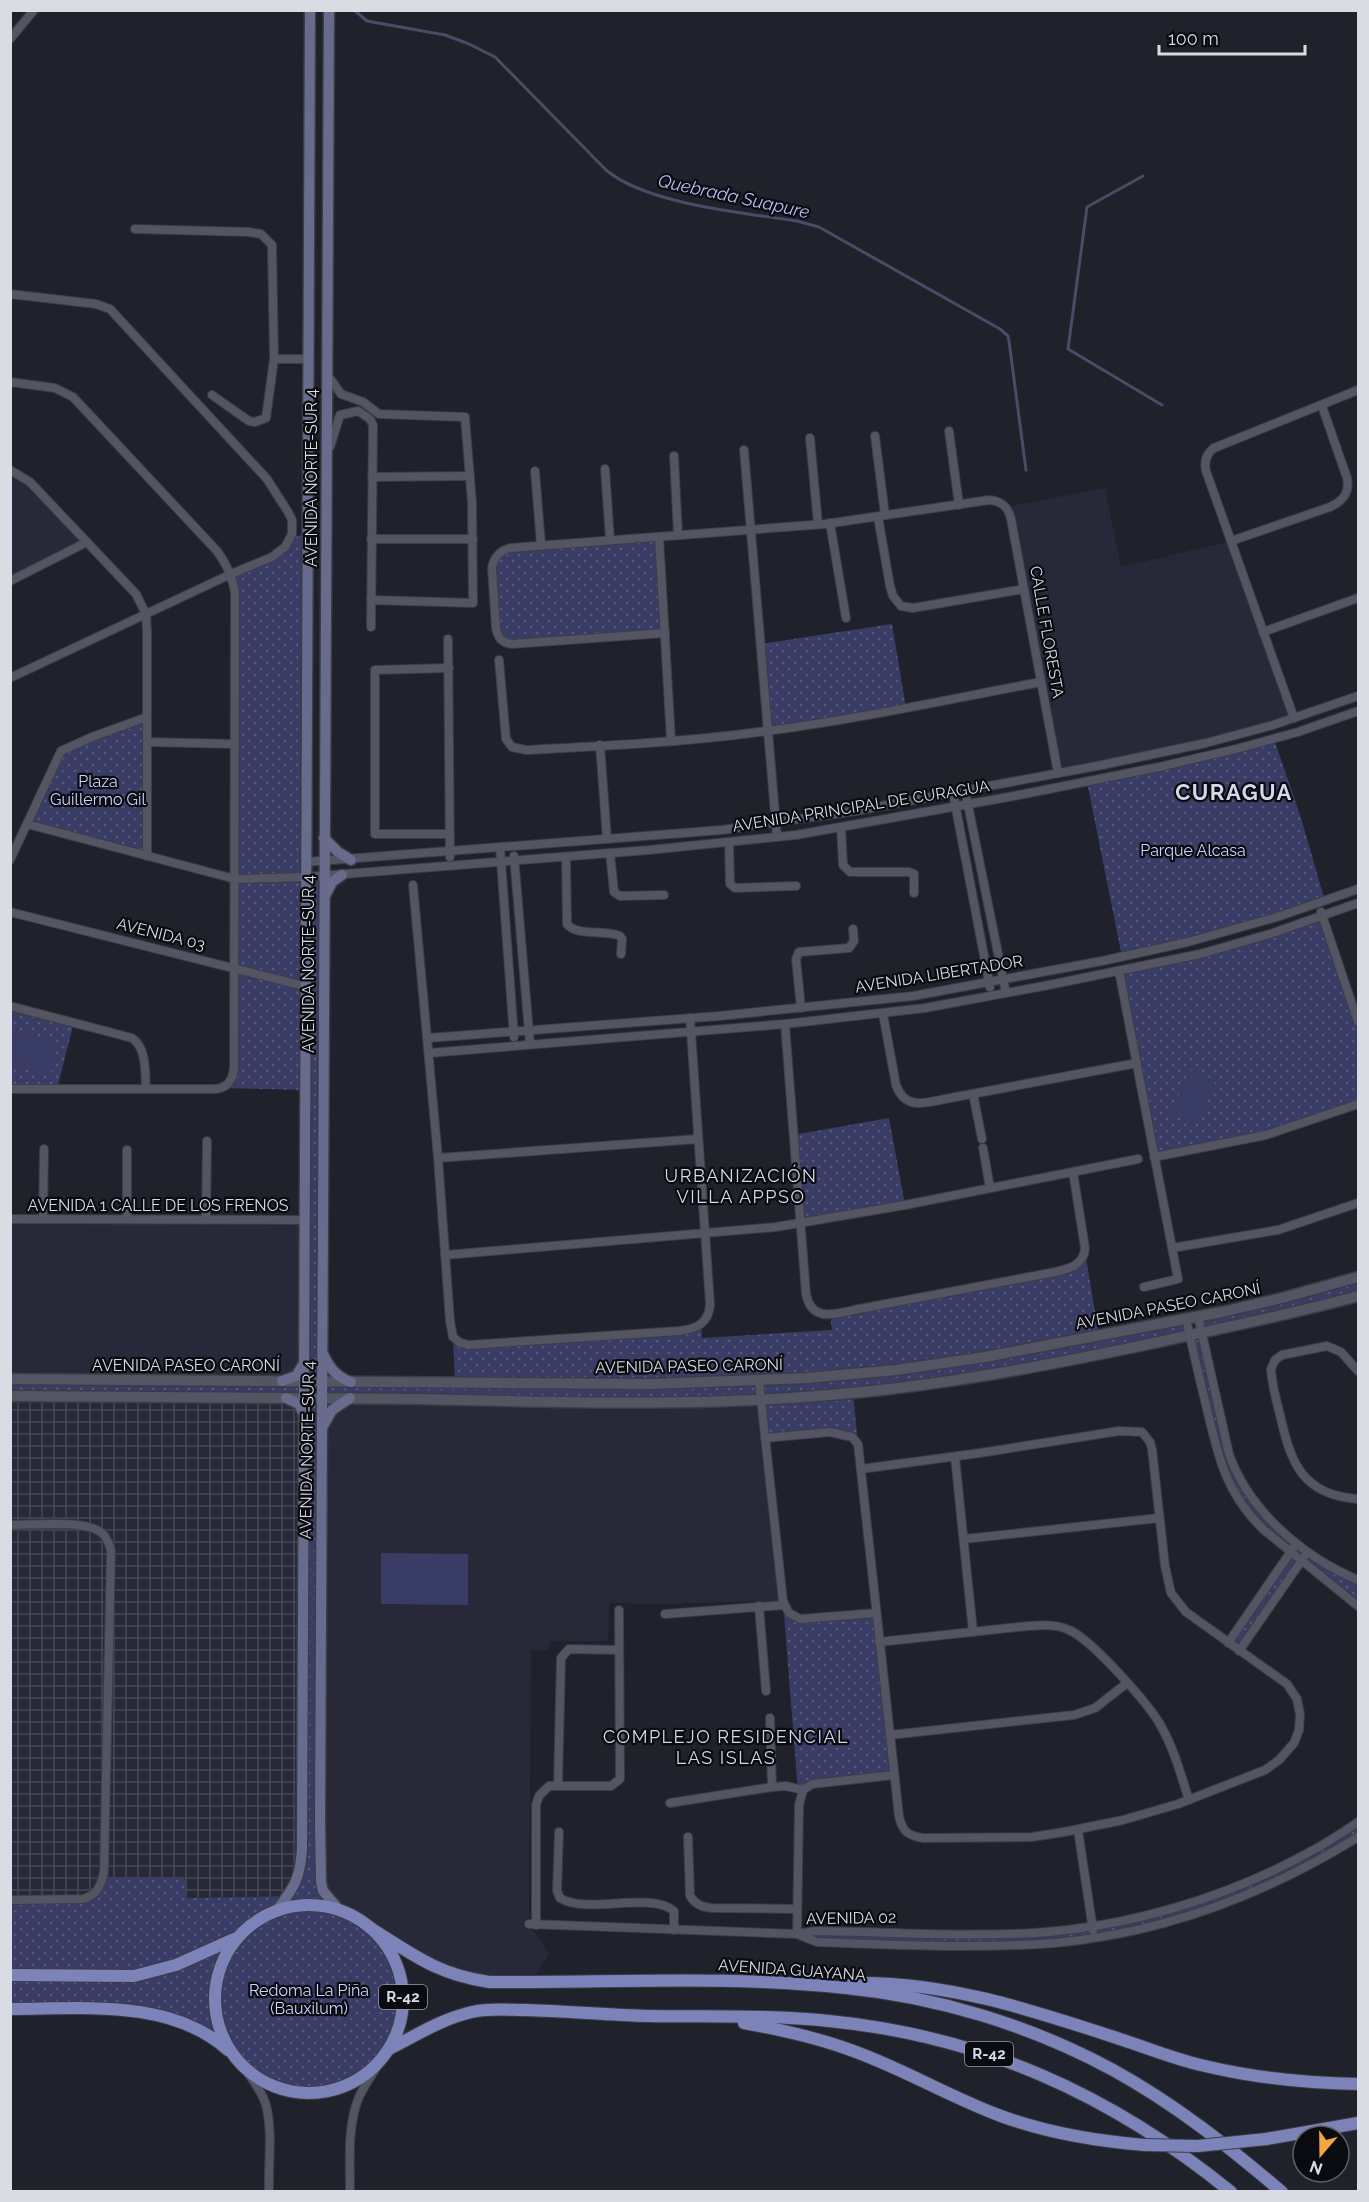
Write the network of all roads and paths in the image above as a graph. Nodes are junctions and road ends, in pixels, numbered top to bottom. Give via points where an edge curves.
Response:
1 (34, 10) edge
2 (310, 10) edge
3 (329, 10) edge
4 (10, 39) edge
5 (135, 230) dead end
6 (10, 294) edge
7 (274, 359) junction
8 (308, 359) junction
9 (326, 374) junction
10 (10, 382) edge
11 (1359, 390) edge
12 (341, 394) junction
13 (212, 395) dead end
14 (363, 402) junction
15 (1322, 406) junction
16 (362, 412) junction
17 (340, 415) junction
18 (949, 432) dead end
19 (875, 436) dead end
20 (810, 438) dead end
21 (744, 450) dead end
22 (674, 456) dead end
23 (326, 459) junction
24 (605, 469) dead end
25 (10, 470) edge
26 (536, 471) dead end
27 (470, 476) junction
28 (372, 477) junction
29 (959, 505) junction
30 (882, 516) junction
31 (830, 523) junction
32 (818, 524) junction
33 (750, 530) junction
34 (307, 533) junction
35 (678, 535) junction
36 (659, 537) junction
37 (290, 539) junction
38 (372, 539) junction
39 (473, 539) junction
40 (610, 540) junction
41 (1231, 541) junction
42 (87, 542) junction
43 (541, 545) junction
44 (231, 574) junction
45 (10, 581) edge
46 (1024, 590) junction
47 (1359, 598) edge
48 (371, 600) junction
49 (146, 614) junction
50 (846, 618) dead end
51 (371, 627) dead end
52 (1263, 632) junction
53 (665, 633) junction
54 (448, 639) dead end
55 (499, 660) dead end
56 (448, 668) junction
57 (10, 678) edge
58 (1041, 682) junction
59 (1359, 696) edge
60 (1359, 711) edge
61 (147, 717) junction
62 (1294, 718) junction
63 (767, 731) junction
64 (671, 740) junction
65 (147, 742) junction
66 (235, 744) junction
67 (600, 745) junction
68 (1058, 773) junction
69 (966, 791) junction
70 (952, 793) junction
71 (968, 804) junction
72 (955, 807) junction
73 (776, 823) junction
74 (27, 824) junction
75 (841, 827) junction
76 (450, 834) junction
77 (324, 837) junction
78 (777, 837) junction
79 (607, 839) junction
80 (729, 843) junction
81 (513, 847) junction
82 (500, 848) junction
83 (450, 852) junction
84 (610, 853) junction
85 (147, 856) junction
86 (566, 857) junction
87 (10, 860) edge
88 (351, 860) junction
89 (514, 861) junction
90 (306, 862) junction
91 (324, 862) junction
92 (501, 862) junction
93 (451, 866) junction
94 (342, 874) junction
95 (323, 876) junction
96 (306, 877) junction
97 (235, 879) junction
98 (413, 885) dead end
99 (796, 886) dead end
100 (1359, 889) edge
101 (914, 893) dead end
102 (664, 895) dead end
103 (323, 900) junction
104 (1318, 903) junction
105 (1359, 903) edge
106 (10, 912) edge
107 (1322, 916) junction
108 (853, 928) dead end
109 (621, 954) dead end
110 (235, 968) junction
111 (1119, 971) junction
112 (1003, 979) junction
113 (989, 982) junction
114 (304, 986) junction
115 (1006, 993) junction
116 (992, 996) junction
117 (1356, 1005) edge
118 (10, 1006) edge
119 (801, 1008) junction
120 (884, 1014) junction
121 (690, 1018) junction
122 (1359, 1022) edge
123 (785, 1024) junction
124 (529, 1031) junction
125 (513, 1032) junction
126 (691, 1032) junction
127 (428, 1038) junction
128 (530, 1044) junction
129 (514, 1045) junction
130 (429, 1053) junction
131 (1137, 1063) junction
132 (10, 1089) edge
133 (146, 1089) junction
134 (973, 1094) junction
135 (1359, 1104) edge
136 (698, 1139) junction
137 (207, 1140) dead end
138 (44, 1149) dead end
139 (127, 1149) dead end
140 (1154, 1157) junction
141 (438, 1158) junction
142 (1138, 1160) dead end
143 (1073, 1172) junction
144 (990, 1188) junction
145 (1359, 1203) edge
146 (10, 1218) edge
147 (43, 1219) junction
148 (127, 1219) junction
149 (206, 1220) junction
150 (305, 1221) junction
151 (800, 1223) junction
152 (705, 1233) junction
153 (1172, 1248) junction
154 (445, 1255) junction
155 (1359, 1277) edge
156 (1144, 1287) dead end
157 (1359, 1296) edge
158 (1198, 1316) junction
159 (1186, 1318) junction
160 (1202, 1333) junction
161 (1190, 1335) junction
162 (323, 1354) junction
163 (305, 1362) junction
164 (1359, 1371) edge
165 (10, 1379) edge
166 (282, 1381) junction
167 (305, 1381) junction
168 (759, 1381) junction
169 (323, 1382) junction
170 (351, 1382) junction
171 (10, 1396) edge
172 (286, 1398) junction
173 (304, 1398) junction
174 (322, 1398) junction
175 (350, 1398) junction
176 (761, 1400) junction
177 (304, 1416) junction
178 (322, 1429) junction
179 (765, 1438) junction
180 (955, 1457) junction
181 (861, 1469) junction
182 (1359, 1499) edge
183 (1160, 1518) junction
184 (10, 1525) edge
185 (964, 1539) junction
186 (1297, 1542) junction
187 (1309, 1551) junction
188 (1291, 1552) junction
189 (1302, 1560) junction
190 (1359, 1580) edge
191 (784, 1605) junction
192 (759, 1606) junction
193 (1359, 1606) edge
194 (619, 1610) dead end
195 (876, 1613) junction
196 (665, 1614) dead end
197 (973, 1632) junction
198 (879, 1642) junction
199 (1228, 1643) junction
200 (620, 1650) junction
201 (1239, 1651) junction
202 (1127, 1683) junction
203 (766, 1691) dead end
204 (770, 1718) dead end
205 (890, 1736) junction
206 (894, 1775) junction
207 (558, 1785) junction
208 (772, 1786) junction
209 (803, 1790) junction
210 (1189, 1800) junction
211 (670, 1803) dead end
212 (1359, 1822) edge
213 (1350, 1828) junction
214 (1078, 1830) junction
215 (559, 1832) dead end
216 (688, 1837) dead end
217 (1358, 1838) edge
218 (10, 1900) edge
219 (797, 1909) junction
220 (278, 1911) junction
221 (340, 1911) junction
222 (1092, 1925) junction
223 (369, 1927) junction
224 (674, 1930) junction
225 (797, 1934) junction
226 (238, 1937) junction
227 (1094, 1937) junction
228 (10, 1975) edge
229 (798, 1983) junction
230 (10, 2009) edge
231 (714, 2017) junction
232 (389, 2049) junction
233 (234, 2056) junction
234 (381, 2060) junction
235 (245, 2068) junction
236 (1359, 2084) edge
237 (1359, 2123) edge
238 (269, 2192) edge
239 (350, 2192) edge
240 (1231, 2192) edge
241 (1282, 2192) edge

1 - 4 street
2 - 8 main road, AVENIDA NORTE-SUR 4
3 - 9 main road, AVENIDA NORTE-SUR 4
5 - 7 street via 249,232 265,237 272,245
6 - 37 street via 102,305 115,313 272,485 292,520
7 - 8 street
7 - 13 street via 266,418 249,421
8 - 34 main road, AVENIDA NORTE-SUR 4
9 - 12 street
9 - 23 main road, AVENIDA NORTE-SUR 4
10 - 44 street via 55,388 74,397 217,551
11 - 15 street
12 - 14 street
12 - 17 street
14 - 16 street
14 - 27 street via 381,415 465,417
15 - 41 street via 1218,446 1208,454 1206,471
15 - 41 street via 1347,478 1346,494 1330,507
16 - 17 street
16 - 28 street via 373,425
17 - 23 street
18 - 29 street
19 - 30 street
20 - 32 street
21 - 33 street
22 - 35 street
23 - 77 main road, AVENIDA NORTE-SUR 4
24 - 40 street
25 - 42 street via 30,482
26 - 43 street
27 - 28 street
27 - 39 street
28 - 38 street
29 - 30 street
29 - 46 street, CALLE FLORESTA via 988,500 1008,510
30 - 31 street
30 - 46 street via 890,586 901,606 914,608
31 - 32 street
31 - 50 street
32 - 33 street
33 - 35 street
33 - 63 street
34 - 37 street
34 - 90 main road, AVENIDA NORTE-SUR 4
35 - 36 street
36 - 40 street
36 - 53 street
37 - 44 street via 272,557
38 - 39 street
38 - 48 street
39 - 48 street via 473,603
40 - 43 street
41 - 52 street
42 - 45 street
42 - 49 street via 136,594
43 - 53 street via 505,549 494,560 496,628 502,640 512,644
44 - 49 street
44 - 66 street via 235,593
46 - 58 street, CALLE FLORESTA
47 - 52 street
48 - 51 street
49 - 57 street
49 - 61 street
52 - 62 street
53 - 64 street
54 - 56 street
55 - 67 street via 505,733 512,747 526,750
56 - 76 street
56 - 76 street via 375,670 375,834
58 - 63 street
58 - 68 street, CALLE FLORESTA
59 - 62 street, AVENIDA PRINCIPAL DE CURAGUA
60 - 71 street, AVENIDA PRINCIPAL DE CURAGUA via 1298,732 1195,759
61 - 65 street
61 - 74 street via 62,751
62 - 68 street, AVENIDA PRINCIPAL DE CURAGUA via 1206,743
63 - 64 street
63 - 73 street
64 - 67 street
65 - 66 street
65 - 85 street
66 - 97 street
67 - 79 street
68 - 69 street, AVENIDA PRINCIPAL DE CURAGUA
69 - 70 street, AVENIDA PRINCIPAL DE CURAGUA
69 - 71 street
70 - 72 street
70 - 73 street, AVENIDA PRINCIPAL DE CURAGUA
71 - 72 street, AVENIDA PRINCIPAL DE CURAGUA
71 - 112 street
72 - 75 street, AVENIDA PRINCIPAL DE CURAGUA
72 - 113 street
73 - 78 street
73 - 79 street, AVENIDA PRINCIPAL DE CURAGUA
74 - 85 street, AVENIDA PRINCIPAL DE CURAGUA
74 - 87 street
75 - 78 street, AVENIDA PRINCIPAL DE CURAGUA
75 - 101 street via 843,865 850,872 909,872 914,874
76 - 83 street
77 - 88 main road
77 - 91 main road, AVENIDA NORTE-SUR 4
78 - 80 street, AVENIDA PRINCIPAL DE CURAGUA
79 - 81 street, AVENIDA PRINCIPAL DE CURAGUA
80 - 84 street, AVENIDA PRINCIPAL DE CURAGUA
80 - 99 street via 730,884 735,888
81 - 82 street, AVENIDA PRINCIPAL DE CURAGUA
81 - 89 street
82 - 83 street, AVENIDA PRINCIPAL DE CURAGUA
82 - 92 street
83 - 88 street, AVENIDA PRINCIPAL DE CURAGUA
83 - 93 street
84 - 86 street, AVENIDA PRINCIPAL DE CURAGUA
84 - 102 street via 614,892 620,896
85 - 97 street, AVENIDA PRINCIPAL DE CURAGUA
86 - 89 street, AVENIDA PRINCIPAL DE CURAGUA
86 - 109 street via 567,924 579,932 600,931 620,936
88 - 91 street, AVENIDA PRINCIPAL DE CURAGUA
89 - 92 street, AVENIDA PRINCIPAL DE CURAGUA
89 - 124 street
90 - 91 street, AVENIDA PRINCIPAL DE CURAGUA
90 - 96 main road, AVENIDA NORTE-SUR 4
91 - 95 main road, AVENIDA NORTE-SUR 4
92 - 93 street, AVENIDA PRINCIPAL DE CURAGUA
92 - 125 street
93 - 94 street, AVENIDA PRINCIPAL DE CURAGUA
94 - 95 street, AVENIDA PRINCIPAL DE CURAGUA
94 - 103 main road via 332,882
95 - 96 street, AVENIDA PRINCIPAL DE CURAGUA
95 - 103 main road, AVENIDA NORTE-SUR 4
96 - 97 street, AVENIDA PRINCIPAL DE CURAGUA
96 - 114 main road, AVENIDA NORTE-SUR 4
97 - 110 street
98 - 127 street
100 - 104 street, AVENIDA LIBERTADOR
103 - 162 main road, AVENIDA NORTE-SUR 4
104 - 107 street
104 - 112 street, AVENIDA LIBERTADOR via 1188,942
105 - 107 street, AVENIDA LIBERTADOR
106 - 110 street, AVENIDA 03
107 - 111 street, AVENIDA LIBERTADOR via 1222,948
107 - 117 street
108 - 119 street via 854,941 849,948 799,952 796,959
110 - 114 street, AVENIDA 03
110 - 133 street via 231,1081 216,1089
111 - 115 street, AVENIDA LIBERTADOR
111 - 131 street
112 - 113 street, AVENIDA LIBERTADOR
112 - 115 street
113 - 116 street
113 - 119 street, AVENIDA LIBERTADOR via 891,999
114 - 150 main road, AVENIDA NORTE-SUR 4
115 - 116 street, AVENIDA LIBERTADOR
116 - 120 street, AVENIDA LIBERTADOR
117 - 122 street
118 - 133 street via 132,1038 142,1051
119 - 121 street, AVENIDA LIBERTADOR
120 - 123 street, AVENIDA LIBERTADOR
120 - 134 street via 896,1084 904,1098 916,1103
121 - 124 street, AVENIDA LIBERTADOR
121 - 126 street
123 - 126 street, AVENIDA LIBERTADOR
123 - 151 street
124 - 125 street, AVENIDA LIBERTADOR
124 - 128 street
125 - 127 street, AVENIDA LIBERTADOR
125 - 129 street
126 - 128 street, AVENIDA LIBERTADOR
126 - 136 street
127 - 130 street
128 - 129 street, AVENIDA LIBERTADOR
129 - 130 street, AVENIDA LIBERTADOR
130 - 141 street
131 - 134 street
131 - 140 street
132 - 133 street
134 - 144 street
135 - 140 street via 1266,1135
136 - 141 street
136 - 152 street
137 - 149 street
138 - 147 street
139 - 148 street
140 - 153 street
141 - 154 street
142 - 143 street
143 - 144 street
143 - 151 street via 1085,1248 1080,1262 1055,1272 871,1307 825,1314 810,1306
144 - 151 street
145 - 153 street via 1278,1230
146 - 147 street, AVENIDA 1 CALLE DE LOS FRENOS
147 - 148 street, AVENIDA 1 CALLE DE LOS FRENOS
148 - 149 street, AVENIDA 1 CALLE DE LOS FRENOS
149 - 150 street, AVENIDA 1 CALLE DE LOS FRENOS
150 - 163 main road, AVENIDA NORTE-SUR 4
151 - 152 street
152 - 154 street
152 - 154 street via 710,1310 701,1325 689,1330 463,1344 452,1333
153 - 156 street via 1178,1279
155 - 158 street, AVENIDA PASEO CARONÍ
157 - 160 street, AVENIDA PASEO CARONÍ
158 - 159 street, AVENIDA PASEO CARONÍ
158 - 160 street
159 - 161 street
159 - 168 street, AVENIDA PASEO CARONÍ via 975,1359
160 - 161 street, AVENIDA PASEO CARONÍ
160 - 186 street via 1233,1466 1257,1506
161 - 176 street, AVENIDA PASEO CARONÍ via 979,1377 867,1392
161 - 188 street via 1224,1475 1250,1516
162 - 169 main road, AVENIDA NORTE-SUR 4
162 - 170 main road via 333,1372
163 - 166 main road via 296,1376
163 - 167 main road, AVENIDA NORTE-SUR 4
164 - 182 street via 1341,1352 1327,1346 1282,1355 1271,1369 1283,1428 1298,1469 1327,1492
165 - 166 street, AVENIDA PASEO CARONÍ
166 - 167 street, AVENIDA PASEO CARONÍ
167 - 169 street, AVENIDA PASEO CARONÍ
167 - 173 main road, AVENIDA NORTE-SUR 4
168 - 170 street, AVENIDA PASEO CARONÍ
168 - 176 street
169 - 170 street, AVENIDA PASEO CARONÍ
169 - 174 main road, AVENIDA NORTE-SUR 4
171 - 172 street, AVENIDA PASEO CARONÍ
172 - 173 street, AVENIDA PASEO CARONÍ
172 - 177 main road via 299,1404
173 - 174 street, AVENIDA PASEO CARONÍ
173 - 177 main road, AVENIDA NORTE-SUR 4
174 - 175 street, AVENIDA PASEO CARONÍ
174 - 178 main road, AVENIDA NORTE-SUR 4
175 - 176 street, AVENIDA PASEO CARONÍ via 638,1403
175 - 178 main road via 332,1410
176 - 179 street
177 - 220 main road, AVENIDA NORTE-SUR 4 via 302,1849 299,1875
178 - 221 main road, AVENIDA NORTE-SUR 4 via 320,1871 323,1891
179 - 181 street via 819,1432 847,1435 858,1444
179 - 191 street
180 - 181 street
180 - 183 street via 1137,1431 1147,1436 1152,1449
180 - 185 street
181 - 195 street
183 - 185 street
183 - 199 street via 1171,1593 1186,1612
184 - 218 street via 80,1525 102,1532 111,1550 102,1882 92,1897
185 - 197 street
186 - 187 street
186 - 188 street
187 - 189 street
187 - 190 street
188 - 189 street
188 - 199 street
189 - 193 street
189 - 201 street
191 - 192 street
191 - 195 street via 800,1619
192 - 196 street
192 - 203 street
194 - 200 street
195 - 198 street
197 - 198 street
197 - 202 street via 1035,1625 1062,1627 1086,1641
198 - 205 street
199 - 201 street
200 - 207 street via 569,1649 561,1658
200 - 207 street via 620,1779 611,1786
201 - 210 street via 1293,1692 1300,1714 1297,1736 1286,1754 1273,1765
202 - 205 street via 1095,1708 1074,1715
202 - 210 street via 1160,1724
204 - 208 street
205 - 206 street
206 - 209 street via 812,1784
206 - 214 street via 900,1824 905,1833 914,1837 1007,1838
207 - 224 street via 543,1791 536,1805 532,1925
208 - 209 street
208 - 211 street
209 - 219 street via 799,1805
210 - 214 street
212 - 213 street, AVENIDA 02
213 - 217 street
213 - 222 street, AVENIDA 02 via 1298,1858 1232,1888 1168,1909
214 - 222 street
215 - 224 street via 560,1898 574,1903 668,1906 674,1911
216 - 219 street via 690,1896 694,1902 712,1908
217 - 227 street, AVENIDA 02 via 1281,1881 1229,1902 1165,1922
219 - 225 street
220 - 221 main road, R-42 via 315,1905
220 - 226 main road, R-42
221 - 223 main road, R-42
222 - 225 street, AVENIDA 02 via 1019,1933
222 - 227 street
223 - 229 main road, AVENIDA GUAYANA / R-42 via 439,1970 489,1982
223 - 232 main road, R-42 via 385,1944 401,1980 402,2014
224 - 225 street
225 - 227 street, AVENIDA 02 via 817,1942 953,1945 1029,1944
226 - 228 main road, R-42 via 176,1965 134,1976
226 - 233 main road, R-42 via 220,1966 214,2002 220,2032
229 - 236 main road via 879,1982 953,1991 1054,2018 1204,2066 1259,2076
229 - 241 main road, AVENIDA GUAYANA / R-42 via 912,1998 997,2021 1059,2044 1165,2101 1210,2132
230 - 233 main road, R-42 via 148,2012 188,2026
231 - 232 main road, R-42 via 489,2010 439,2022
231 - 237 main road, bridge via 843,2047 974,2105 1035,2127 1087,2139 1198,2146
231 - 240 main road, R-42 via 863,2025 929,2037 989,2054 1103,2104 1167,2143
232 - 234 main road, R-42
233 - 235 main road, R-42
234 - 235 main road, R-42 via 348,2085 310,2093 283,2090
234 - 239 street via 354,2112
235 - 238 street via 266,2104

